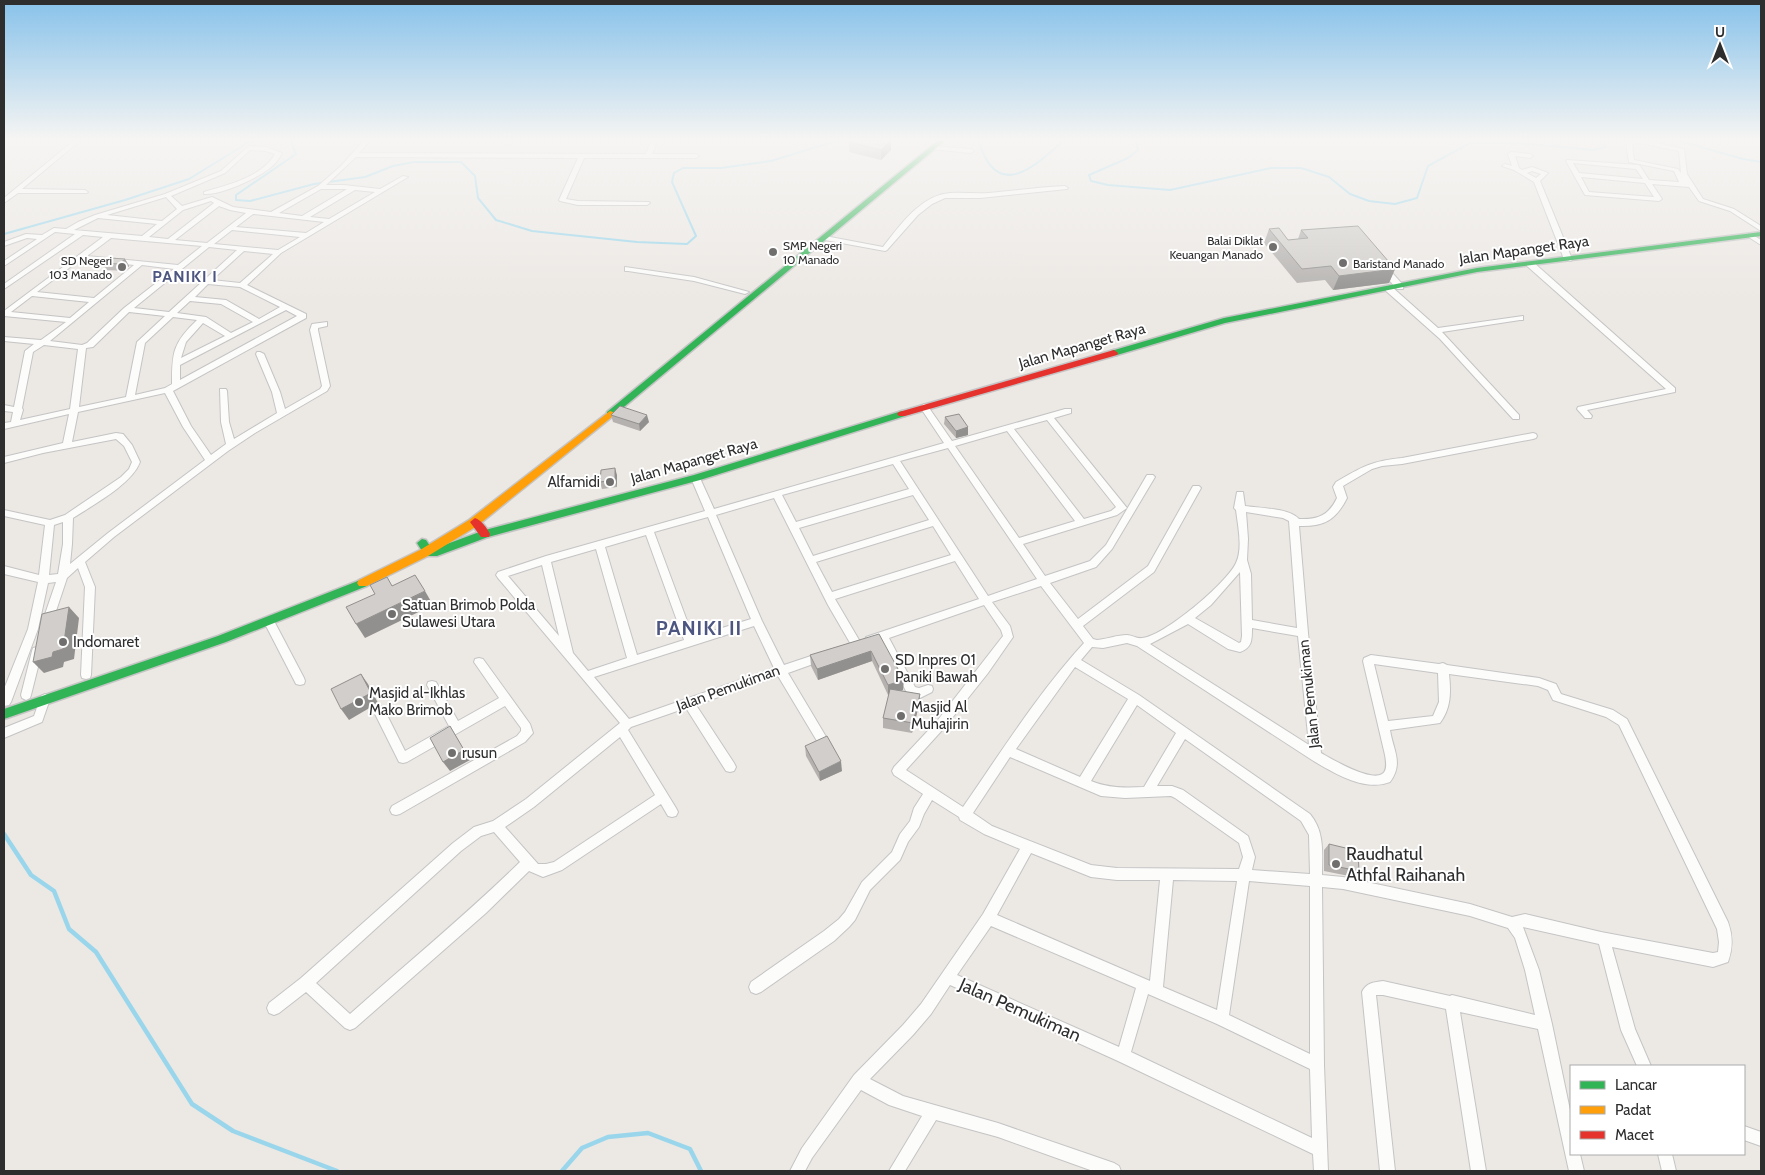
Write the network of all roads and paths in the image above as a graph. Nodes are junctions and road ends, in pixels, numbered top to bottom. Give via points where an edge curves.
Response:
1 (170, 194) edge
2 (207, 194) edge
3 (308, 194) edge
4 (344, 194) edge
5 (376, 194) edge
6 (565, 194) edge
7 (871, 194) edge
8 (873, 194) edge
9 (998, 194) edge
10 (1542, 194) edge
11 (1587, 194) edge
12 (1655, 194) edge
13 (1696, 194) edge
14 (167, 195) junction
15 (215, 201) junction
16 (647, 203) dead end
17 (181, 209) junction
18 (250, 213) junction
19 (271, 215) junction
20 (97, 216) junction
21 (303, 218) junction
22 (329, 221) junction
23 (164, 223) junction
24 (230, 228) junction
25 (1761, 229) edge
26 (68, 231) junction
27 (82, 232) junction
28 (110, 235) junction
29 (304, 235) junction
30 (1755, 235) edge
31 (42, 237) junction
32 (144, 238) junction
33 (824, 238) junction
34 (170, 241) junction
35 (1761, 243) edge
36 (4, 244) edge
37 (208, 245) junction
38 (242, 249) junction
39 (279, 252) junction
40 (80, 257) junction
41 (1568, 259) junction
42 (140, 263) junction
43 (1378, 263) edge
44 (4, 264) edge
45 (1530, 264) junction
46 (180, 267) junction
47 (628, 268) dead end
48 (206, 282) junction
49 (242, 285) junction
50 (4, 287) edge
51 (1394, 288) junction
52 (745, 292) junction
53 (31, 294) junction
54 (188, 298) junction
55 (95, 300) junction
56 (287, 307) junction
57 (127, 310) junction
58 (171, 314) junction
59 (1520, 318) dead end
60 (203, 319) junction
61 (72, 320) junction
62 (259, 322) junction
63 (324, 324) dead end
64 (1436, 331) junction
65 (231, 336) junction
66 (4, 338) edge
67 (44, 343) junction
68 (82, 347) junction
69 (260, 354) dead end
70 (178, 363) junction
71 (176, 385) junction
72 (168, 390) junction
73 (223, 391) dead end
74 (130, 399) junction
75 (924, 407) junction
76 (4, 408) edge
77 (19, 410) junction
78 (74, 411) junction
79 (1068, 412) dead end
80 (282, 415) junction
81 (1588, 416) dead end
82 (1049, 417) junction
83 (1516, 417) dead end
84 (15, 423) junction
85 (4, 426) edge
86 (1009, 428) junction
87 (1533, 436) dead end
88 (67, 445) junction
89 (231, 445) junction
90 (949, 445) junction
91 (4, 460) edge
92 (895, 460) junction
93 (210, 461) junction
94 (1150, 477) dead end
95 (696, 478) junction
96 (1196, 488) dead end
97 (915, 491) junction
98 (777, 494) junction
99 (1240, 494) dead end
100 (1239, 508) junction
101 (4, 513) edge
102 (711, 514) junction
103 (68, 517) junction
104 (475, 522) junction
105 (935, 522) junction
106 (1080, 522) junction
107 (1295, 522) junction
108 (50, 523) junction
109 (793, 526) junction
110 (649, 531) junction
111 (485, 534) junction
112 (1017, 542) junction
113 (600, 545) junction
114 (425, 548) junction
115 (957, 556) junction
116 (546, 560) junction
117 (811, 560) junction
118 (80, 561) junction
119 (1242, 561) junction
120 (4, 570) edge
121 (64, 575) junction
122 (44, 580) junction
123 (1044, 582) junction
124 (829, 597) junction
125 (986, 601) junction
126 (1188, 620) junction
127 (757, 621) junction
128 (269, 622) junction
129 (1247, 623) junction
130 (1078, 624) junction
131 (1303, 633) junction
132 (883, 636) junction
133 (690, 642) junction
134 (1090, 643) junction
135 (1141, 643) junction
136 (831, 653) edge
137 (568, 654) junction
138 (633, 661) junction
139 (1074, 661) junction
140 (479, 662) dead end
141 (1443, 667) junction
142 (780, 669) junction
143 (86, 675) junction
144 (585, 676) junction
145 (300, 681) dead end
146 (432, 685) dead end
147 (928, 689) dead end
148 (26, 695) junction
149 (1135, 698) junction
150 (45, 699) junction
151 (506, 700) junction
152 (689, 703) junction
153 (4, 706) edge
154 (379, 710) dead end
155 (1384, 726) junction
156 (624, 727) junction
157 (456, 728) junction
158 (1183, 731) junction
159 (4, 733) edge
160 (822, 738) edge
161 (1008, 751) junction
162 (1316, 756) junction
163 (730, 767) dead end
164 (1083, 783) junction
165 (1148, 792) junction
166 (930, 793) junction
167 (662, 797) junction
168 (396, 810) dead end
169 (672, 812) dead end
170 (964, 816) junction
171 (496, 826) junction
172 (1027, 848) junction
173 (529, 862) junction
174 (1167, 874) junction
175 (1244, 875) junction
176 (1316, 880) junction
177 (988, 918) junction
178 (1512, 923) junction
179 (1602, 938) junction
180 (947, 977) junction
181 (306, 983) junction
182 (756, 988) dead end
183 (1150, 988) junction
184 (1452, 1002) junction
185 (274, 1008) dead end
186 (1222, 1019) junction
187 (1545, 1024) junction
188 (1123, 1056) junction
189 (1316, 1065) junction
190 (1644, 1065) edge
191 (860, 1080) junction
192 (933, 1112) junction
193 (1745, 1133) edge
194 (1761, 1139) edge
195 (1570, 1142) edge
196 (1318, 1149) junction
197 (1573, 1155) edge
198 (1665, 1155) edge
199 (797, 1171) edge
200 (896, 1171) edge
201 (1114, 1171) edge
202 (1321, 1171) edge
203 (1387, 1171) edge
204 (1478, 1171) edge
205 (1577, 1171) edge
206 (1669, 1171) edge

1 - 14 street
2 - 15 street
3 - 19 street
4 - 21 street
5 - 22 street
6 - 16 street via 562,200 578,203
7 - 52 main road
8 - 33 main road
9 - 33 street via 942,196 910,219 885,249
10 - 41 street
11 - 12 street via 1659,200
13 - 25 street via 1703,201 1732,210
14 - 17 street
14 - 20 street
15 - 17 street
15 - 18 street
15 - 34 street
17 - 23 street
18 - 19 street
18 - 24 street
19 - 21 street
20 - 23 street
20 - 26 street
21 - 22 street
22 - 29 street
23 - 32 street
24 - 29 street
24 - 37 street
26 - 27 street
26 - 31 street via 54,230
27 - 28 street
27 - 50 street
28 - 32 street
28 - 40 street
29 - 39 street
30 - 35 street
30 - 41 main road, Jalan Mapanget Raya
31 - 36 street via 26,236
31 - 44 street
32 - 34 street
33 - 104 main road
34 - 37 street
37 - 38 street
37 - 46 street
38 - 39 street
38 - 48 street
39 - 49 street
40 - 42 street
40 - 53 street
41 - 45 main road, Jalan Mapanget Raya
42 - 46 street
42 - 55 street
43 - 51 street
45 - 51 main road, Jalan Mapanget Raya via 1477,270
45 - 81 street via 1672,390 1581,409
46 - 57 street
47 - 52 street
48 - 49 street
48 - 54 street
49 - 56 street
51 - 64 street
51 - 75 main road, Jalan Mapanget Raya via 1193,329
52 - 114 main road
53 - 55 street
53 - 61 street via 4,314
54 - 58 street
54 - 62 street via 223,302
55 - 61 street
56 - 62 street
56 - 71 street via 302,317
57 - 58 street
57 - 68 street via 90,346
58 - 60 street
58 - 74 street via 140,344
59 - 64 street
60 - 65 street
60 - 70 street via 181,341 177,349
61 - 67 street
62 - 65 street
63 - 80 street via 315,326 314,330 325,389
64 - 83 street
65 - 70 street
66 - 67 street
67 - 68 street
67 - 77 street via 28,351
68 - 78 street
69 - 80 street
70 - 71 street
71 - 72 street
72 - 74 street
72 - 93 street
73 - 89 street via 225,422
74 - 78 street
75 - 90 street
75 - 95 main road, Jalan Mapanget Raya
76 - 77 street
77 - 84 street
78 - 84 street
78 - 88 street
79 - 82 street
80 - 89 street
82 - 86 street
82 - 106 street via 1122,506 1114,513
84 - 85 street
86 - 90 street
86 - 106 street
87 - 107 street via 1374,464 1339,484 1342,498 1327,519 1317,523
88 - 91 street
88 - 103 street via 120,436 136,462 126,477
89 - 93 street
90 - 92 street
90 - 112 street
92 - 97 street
92 - 98 street
93 - 118 street
94 - 123 street via 1109,547 1097,561
95 - 102 street
95 - 111 main road, Jalan Mapanget Raya
96 - 130 street via 1151,569
97 - 105 street
97 - 109 street
98 - 102 street
98 - 109 street
99 - 100 street
100 - 107 street via 1289,516
100 - 119 street via 1244,540
101 - 108 street
102 - 110 street
102 - 127 street
103 - 108 street
103 - 121 street
104 - 111 main road
104 - 114 main road
105 - 115 street
105 - 117 street
106 - 112 street
107 - 131 street
108 - 122 street
109 - 117 street
110 - 113 street
110 - 133 street
111 - 114 main road, Jalan Mapanget Raya via 437,552
112 - 123 street
113 - 116 street
113 - 138 street
114 - 128 main road via 366,583
114 - 143 main road via 272,610
115 - 124 street
115 - 125 street
116 - 137 street
116 - 137 street via 501,576
117 - 124 street
118 - 121 street
118 - 143 street via 90,587
119 - 126 street via 1221,588
119 - 129 street
120 - 122 street
121 - 122 street
121 - 148 street via 34,660
122 - 153 street via 36,620
123 - 125 street
123 - 130 street
124 - 132 street via 852,646
125 - 132 street
125 - 166 street via 1006,629 1007,641 941,724 898,769 899,773
126 - 129 street via 1236,648 1246,644
126 - 135 street
127 - 133 street
127 - 142 street
128 - 145 street
128 - 150 main road
129 - 131 street, Jalan Pemukiman
130 - 134 street
131 - 162 street, Jalan Pemukiman
132 - 147 street via 911,690 920,693
133 - 138 street
134 - 135 street, Jalan Pemukiman via 1128,638
134 - 139 street
135 - 162 street, Jalan Pemukiman
136 - 142 street, Jalan Pemukiman
137 - 144 street
138 - 144 street
139 - 149 street
139 - 161 street
140 - 151 street
141 - 155 street via 1444,708 1436,720
141 - 155 street via 1377,659 1368,661
141 - 179 street via 1546,684 1552,687 1557,697 1614,716 1628,729 1722,927 1727,939 1726,950 1723,957 1713,960
142 - 152 street, Jalan Pemukiman
142 - 160 street
143 - 148 main road
144 - 156 street
146 - 157 street
148 - 153 main road
149 - 158 street
149 - 164 street
150 - 153 main road
150 - 159 street via 38,719
151 - 157 street
151 - 168 street via 526,727 521,739
152 - 156 street, Jalan Pemukiman
152 - 163 street
154 - 157 street via 403,758
155 - 162 street via 1392,766 1386,780 1356,776
156 - 167 street
156 - 171 street, Jalan Pemukiman via 530,803
158 - 165 street
158 - 176 street via 1311,822 1315,838
161 - 164 street
161 - 170 street
164 - 165 street via 1110,793
165 - 175 street via 1172,791 1179,794 1244,840 1248,852
166 - 170 street
166 - 182 street via 896,856 866,886 844,923
167 - 169 street
167 - 173 street via 552,869 539,871
170 - 172 street
171 - 173 street
171 - 181 street, Jalan Pemukiman via 478,831 458,847
172 - 174 street via 1091,871
172 - 177 street, Jalan Pemukiman
173 - 181 street via 481,909 350,1023
174 - 175 street
174 - 183 street
175 - 176 street
175 - 186 street
176 - 178 street via 1461,908
176 - 189 street
177 - 180 street, Jalan Pemukiman
177 - 183 street
178 - 179 street via 1525,920
178 - 187 street via 1526,948
179 - 190 street via 1628,1030
180 - 188 street, Jalan Pemukiman
180 - 191 street via 926,1009
181 - 185 street, Jalan Pemukiman
183 - 186 street
183 - 188 street
184 - 187 street
184 - 203 street via 1383,988 1369,992
184 - 204 street
186 - 189 street
187 - 195 street
188 - 196 street, Jalan Pemukiman
189 - 196 street
191 - 192 street via 884,1096
191 - 199 street
192 - 200 street
192 - 201 street via 998,1130
193 - 194 street
196 - 202 street
197 - 205 street
198 - 206 street

